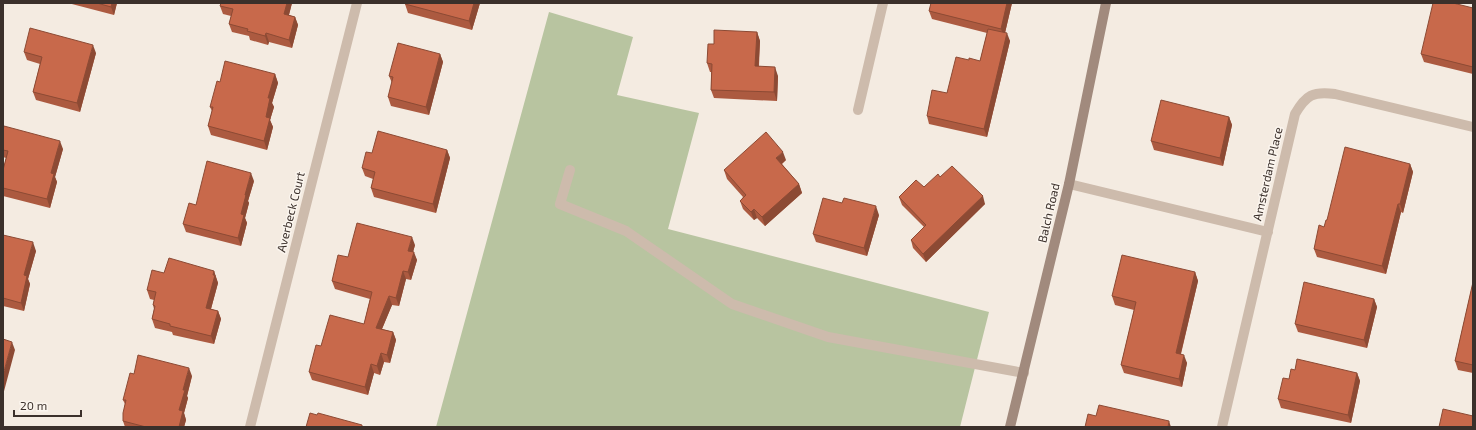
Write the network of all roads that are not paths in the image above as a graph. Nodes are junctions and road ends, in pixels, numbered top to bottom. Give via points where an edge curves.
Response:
1 (357, 3) edge
2 (883, 3) edge
3 (1106, 3) edge
4 (858, 110) dead end
5 (1473, 127) edge
6 (570, 170) dead end
7 (1069, 184) junction
8 (1268, 232) junction
9 (1024, 373) junction
10 (250, 427) edge
11 (1010, 427) edge
12 (1222, 427) edge

1 - 10 street, Averbeck Court
2 - 4 street
3 - 7 street, Balch Road
5 - 8 street, Amsterdam Place via 1335,94 1312,94 1301,103 1295,114
6 - 9 street via 560,204 626,231 732,304 828,337
7 - 8 street
7 - 9 street, Balch Road
8 - 12 street, Amsterdam Place
9 - 11 street, Balch Road

